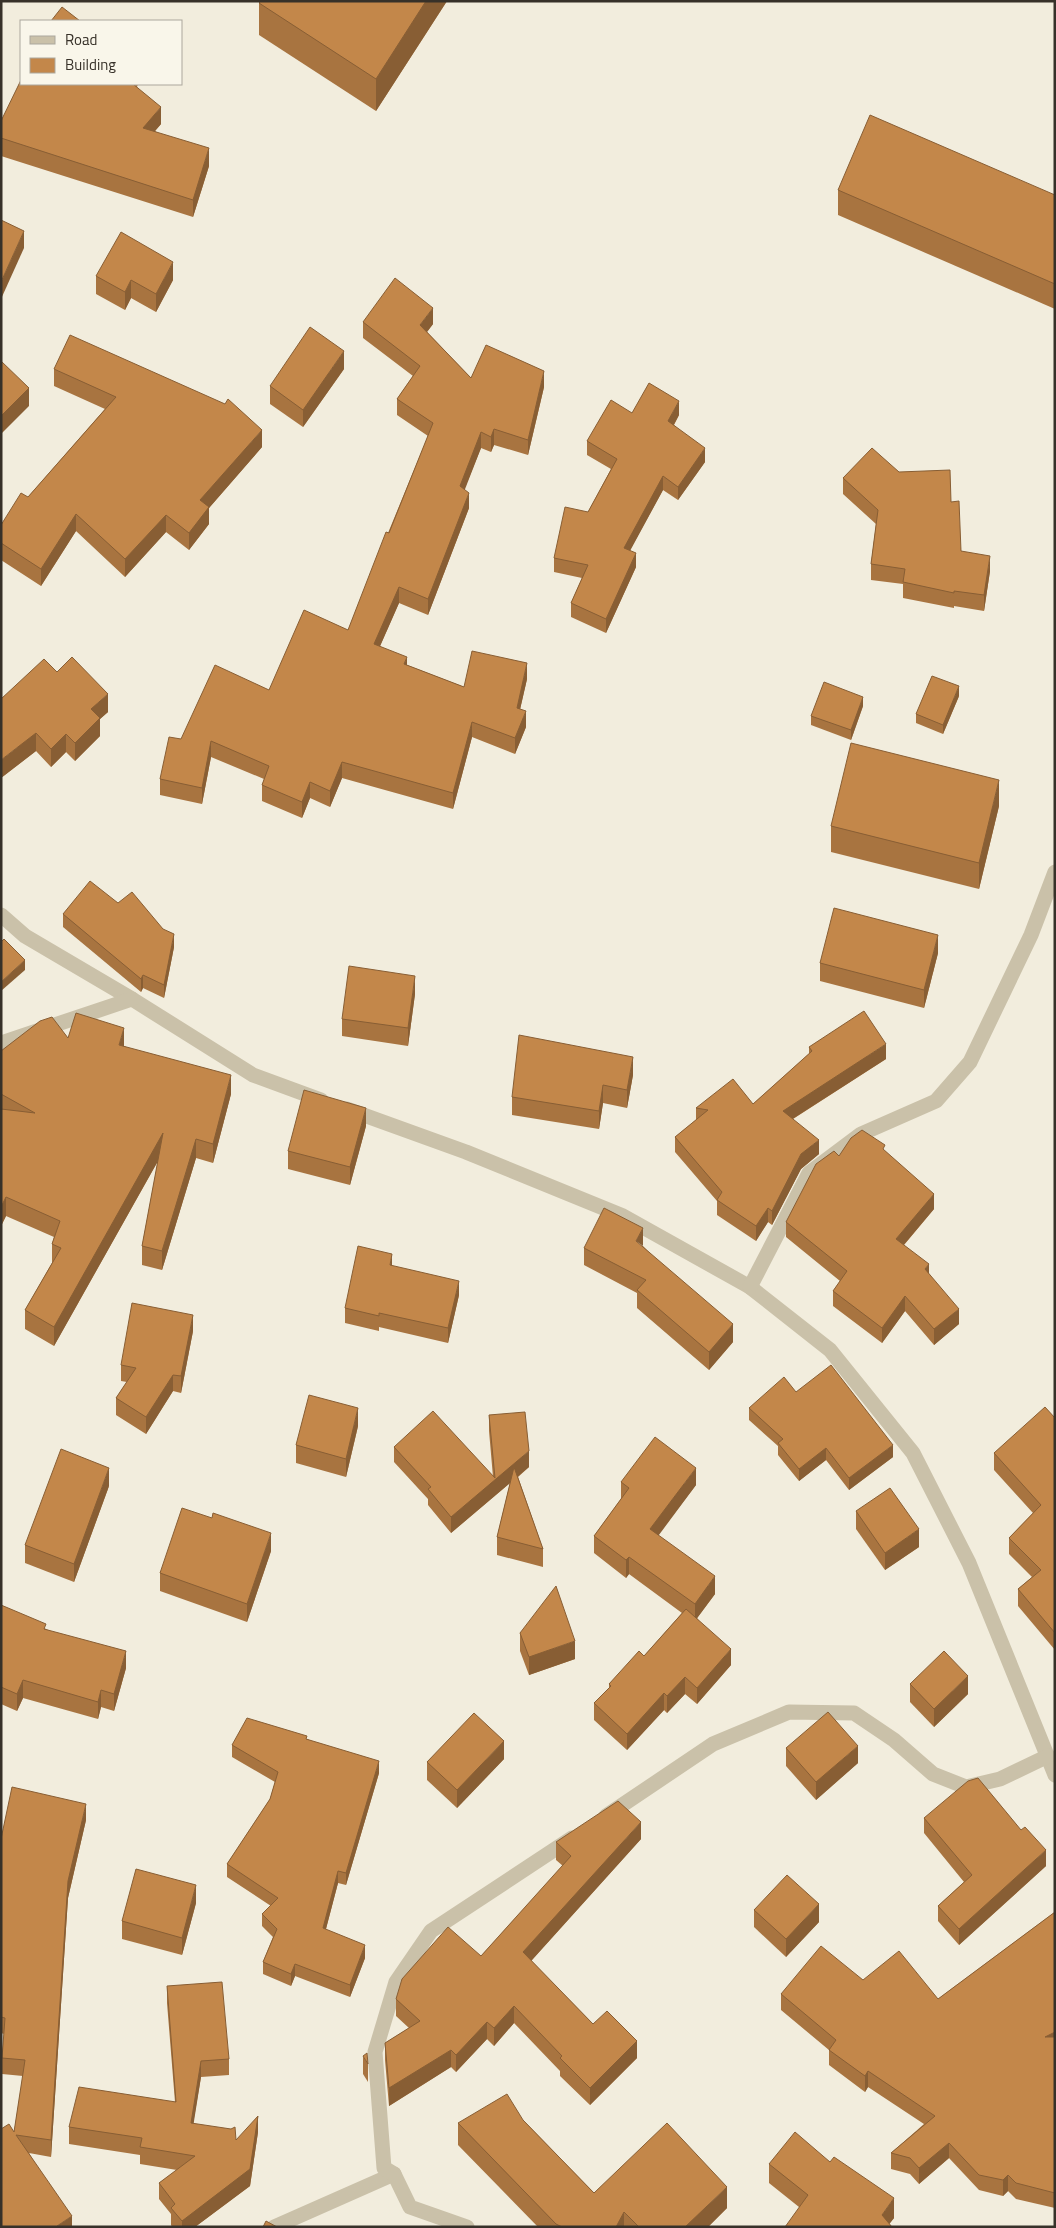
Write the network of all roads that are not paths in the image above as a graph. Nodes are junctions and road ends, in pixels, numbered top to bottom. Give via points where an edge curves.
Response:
1 (1055, 872) edge
2 (1, 915) edge
3 (132, 999) junction
4 (1, 1043) edge
5 (750, 1287) junction
6 (1048, 1756) junction
7 (1055, 1775) edge
8 (394, 2174) junction
9 (274, 2227) edge
10 (467, 2227) edge

1 - 5 street via 1031,935 970,1062 936,1101 861,1134 809,1173
2 - 3 street via 25,936
3 - 4 street
3 - 5 street via 253,1075 466,1152 623,1216
5 - 6 street via 830,1350 913,1453 969,1564
6 - 7 street
6 - 8 street via 1000,1780 966,1786 933,1774 894,1740 854,1713 789,1712 713,1744 431,1931 396,1982 374,2052 384,2168
8 - 9 street
8 - 10 street via 410,2207

